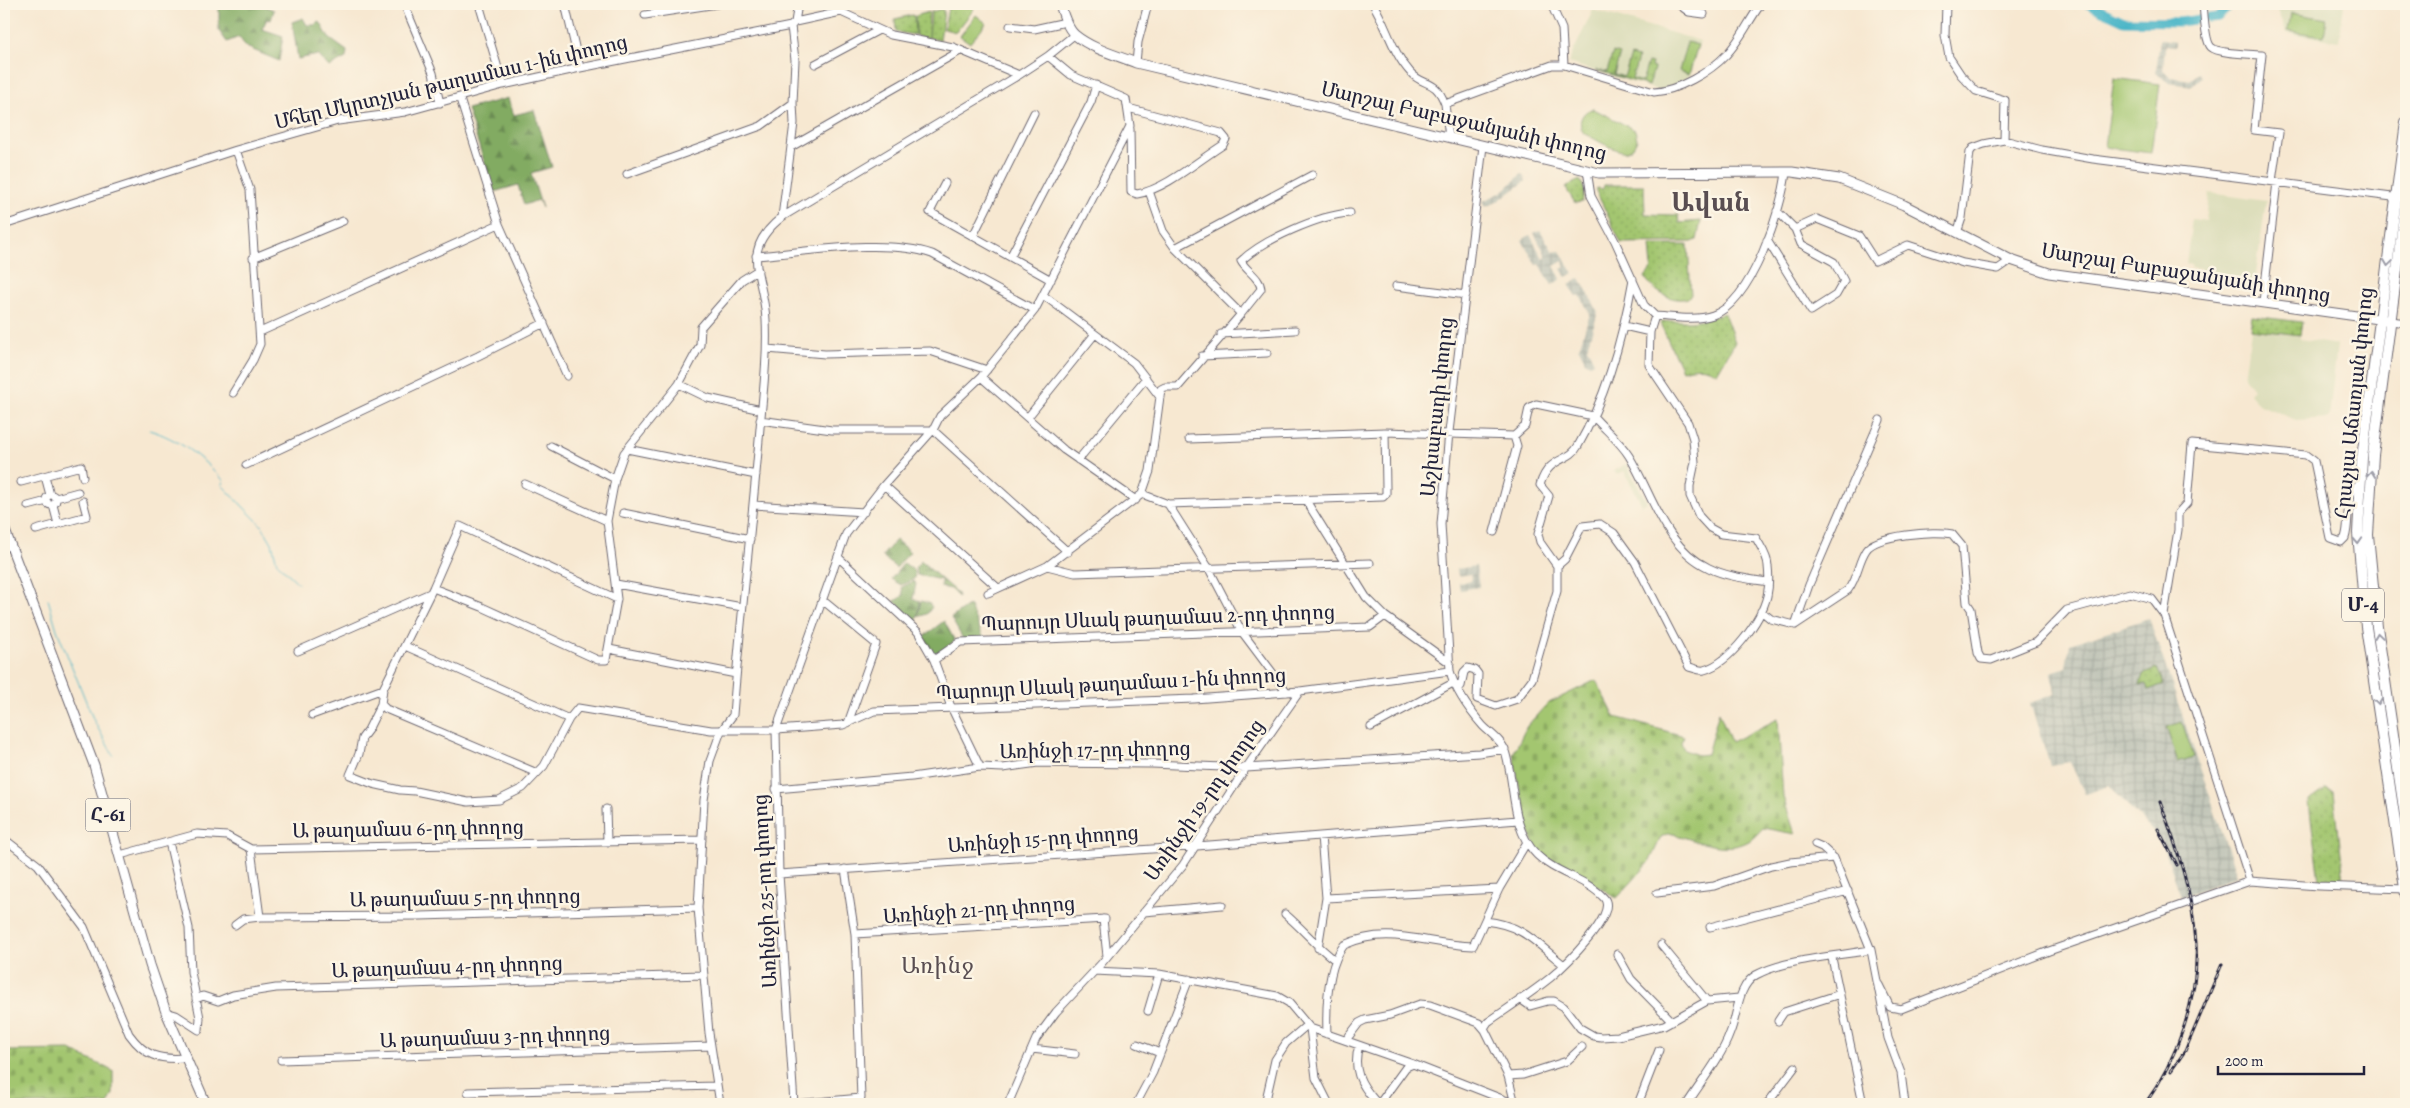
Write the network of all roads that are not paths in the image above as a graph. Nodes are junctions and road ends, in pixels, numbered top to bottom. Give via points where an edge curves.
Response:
1 (479, 4) edge
2 (565, 4) edge
3 (717, 4) edge
4 (798, 4) edge
5 (1060, 4) edge
6 (1148, 4) edge
7 (1373, 4) edge
8 (1551, 4) edge
9 (1678, 4) edge
10 (1761, 4) edge
11 (1946, 4) edge
12 (2203, 4) edge
13 (407, 12) dead end
14 (1704, 14) dead end
15 (645, 15) dead end
16 (1066, 22) junction
17 (793, 24) junction
18 (1010, 26) dead end
19 (879, 30) junction
20 (1074, 35) junction
21 (960, 51) junction
22 (1048, 56) junction
23 (1136, 62) junction
24 (815, 64) dead end
25 (1564, 65) junction
26 (580, 68) junction
27 (1018, 75) junction
28 (503, 85) junction
29 (1096, 85) junction
30 (460, 98) junction
31 (440, 103) junction
32 (793, 103) junction
33 (1445, 104) junction
34 (1128, 108) junction
35 (1034, 113) dead end
36 (2406, 122) edge
37 (1130, 126) junction
38 (1449, 137) junction
39 (2004, 140) junction
40 (1483, 146) junction
41 (791, 147) junction
42 (236, 150) junction
43 (1587, 170) junction
44 (1786, 172) junction
45 (627, 174) dead end
46 (1312, 175) dead end
47 (2275, 182) junction
48 (945, 183) dead end
49 (1149, 191) junction
50 (2403, 199) edge
51 (1777, 211) junction
52 (1350, 213) dead end
53 (782, 217) junction
54 (343, 222) dead end
55 (499, 224) junction
56 (4, 225) edge
57 (1795, 229) junction
58 (1957, 233) junction
59 (973, 236) junction
60 (1767, 240) junction
61 (1175, 248) junction
62 (756, 256) junction
63 (253, 258) junction
64 (1010, 258) junction
65 (2012, 260) junction
66 (758, 270) junction
67 (1633, 279) junction
68 (1051, 280) junction
69 (1396, 286) dead end
70 (1043, 295) junction
71 (1466, 295) junction
72 (2263, 302) junction
73 (1035, 310) junction
74 (1241, 314) junction
75 (1655, 316) junction
76 (2386, 320) junction
77 (544, 323) junction
78 (2406, 323) edge
79 (1624, 326) junction
80 (1295, 330) dead end
81 (260, 332) junction
82 (1650, 332) junction
83 (1095, 334) junction
84 (1221, 334) junction
85 (767, 349) junction
86 (1267, 353) dead end
87 (1202, 356) junction
88 (987, 370) junction
89 (567, 376) dead end
90 (981, 377) junction
91 (1146, 378) junction
92 (679, 384) junction
93 (233, 393) dead end
94 (1160, 397) junction
95 (761, 410) junction
96 (1593, 416) junction
97 (1028, 417) junction
98 (760, 420) junction
99 (1880, 420) dead end
100 (933, 430) junction
101 (1385, 432) junction
102 (1448, 432) junction
103 (1514, 436) junction
104 (1189, 438) dead end
105 (551, 446) dead end
106 (627, 449) junction
107 (1078, 460) junction
108 (246, 465) dead end
109 (756, 475) junction
110 (45, 476) junction
111 (83, 477) dead end
112 (615, 479) junction
113 (21, 482) dead end
114 (525, 484) dead end
115 (2359, 484) junction
116 (884, 485) junction
117 (78, 492) dead end
118 (1142, 494) junction
119 (1305, 499) junction
120 (51, 500) junction
121 (1136, 500) junction
122 (83, 501) dead end
123 (1168, 504) junction
124 (753, 505) junction
125 (28, 506) dead end
126 (864, 512) junction
127 (623, 513) dead end
128 (607, 521) junction
129 (58, 524) junction
130 (4, 528) edge
131 (36, 530) dead end
132 (1494, 532) dead end
133 (750, 539) junction
134 (1068, 552) junction
135 (838, 557) junction
136 (1370, 563) dead end
137 (1346, 564) junction
138 (1047, 566) junction
139 (1557, 566) junction
140 (1208, 567) junction
141 (1768, 582) junction
142 (616, 584) junction
143 (998, 588) junction
144 (431, 591) junction
145 (988, 593) dead end
146 (617, 599) junction
147 (821, 604) junction
148 (742, 607) junction
149 (1761, 611) junction
150 (2164, 615) junction
151 (1385, 616) junction
152 (1795, 626) junction
153 (1242, 632) junction
154 (405, 646) junction
155 (609, 649) junction
156 (298, 651) dead end
157 (934, 660) junction
158 (1450, 663) junction
159 (1450, 671) junction
160 (736, 674) junction
161 (1453, 683) junction
162 (383, 690) junction
163 (1300, 691) junction
164 (1286, 692) junction
165 (381, 704) junction
166 (951, 707) junction
167 (312, 715) dead end
168 (568, 719) junction
169 (848, 723) junction
170 (1372, 727) dead end
171 (721, 730) junction
172 (776, 730) junction
173 (1505, 749) junction
174 (980, 767) junction
175 (1246, 768) junction
176 (537, 773) junction
177 (776, 789) junction
178 (606, 809) dead end
179 (1518, 820) junction
180 (2406, 822) edge
181 (1321, 836) junction
182 (702, 840) junction
183 (607, 841) junction
184 (169, 842) junction
185 (1527, 842) junction
186 (4, 843) edge
187 (1815, 844) dead end
188 (1197, 846) junction
189 (252, 849) junction
190 (120, 855) junction
191 (1834, 858) junction
192 (845, 869) junction
193 (779, 874) junction
194 (2250, 881) junction
195 (1499, 889) junction
196 (1848, 891) junction
197 (2406, 891) edge
198 (1657, 893) dead end
199 (1326, 898) junction
200 (1222, 905) dead end
201 (698, 908) junction
202 (1144, 912) junction
203 (1285, 914) dead end
204 (260, 918) junction
205 (1485, 921) junction
206 (235, 925) dead end
207 (1710, 928) dead end
208 (855, 934) junction
209 (1661, 945) dead end
210 (1318, 948) junction
211 (1871, 950) junction
212 (1616, 954) dead end
213 (1107, 956) junction
214 (1832, 958) junction
215 (1335, 960) junction
216 (1564, 965) junction
217 (1094, 971) junction
218 (1159, 974) junction
219 (703, 975) junction
220 (1190, 979) junction
221 (1879, 985) junction
222 (1840, 994) junction
223 (1739, 998) junction
224 (196, 999) junction
225 (1520, 999) junction
226 (1706, 1002) junction
227 (1148, 1010) dead end
228 (166, 1012) junction
229 (1778, 1021) dead end
230 (1672, 1022) junction
231 (1309, 1026) junction
232 (1484, 1028) junction
233 (1327, 1034) junction
234 (1346, 1040) junction
235 (1137, 1044) dead end
236 (1359, 1045) junction
237 (711, 1046) junction
238 (1582, 1047) dead end
239 (1032, 1048) junction
240 (1659, 1050) dead end
241 (1075, 1054) dead end
242 (1160, 1054) junction
243 (185, 1058) junction
244 (281, 1060) dead end
245 (1413, 1064) junction
246 (1795, 1067) dead end
247 (1508, 1076) junction
248 (717, 1086) junction
249 (468, 1092) dead end
250 (1499, 1099) junction
251 (206, 1104) edge
252 (720, 1104) edge
253 (794, 1104) edge
254 (1008, 1104) edge
255 (1136, 1104) edge
256 (1265, 1104) edge
257 (1329, 1104) edge
258 (1455, 1104) edge
259 (1463, 1104) edge
260 (1493, 1104) edge
261 (1515, 1104) edge
262 (1638, 1104) edge
263 (1686, 1104) edge
264 (1766, 1104) edge
265 (1864, 1104) edge
266 (1904, 1104) edge

1 - 28 street
2 - 26 street
3 - 15 street
4 - 17 street
5 - 16 main road, Մարշալ Բաբաջանյանի փողոց
6 - 23 street
7 - 33 street via 1403,63 1411,74 1440,91
8 - 25 street via 1562,29
9 - 14 street via 1689,12
10 - 25 street via 1726,56 1668,92 1654,92
11 - 39 street via 1949,57 1960,75 1976,91 2005,100
12 - 47 street via 2210,47 2218,51 2262,56 2254,130 2279,133
13 - 31 street via 433,73
16 - 18 street via 1034,29
16 - 20 main road, Մարշալ Բաբաջանյանի փողոց
17 - 19 street, Մհեր Մկրտչյան թաղամաս 1-ին փողոց via 842,12
17 - 26 street, Մհեր Մկրտչյան թաղամաս 1-ին փողոց
17 - 32 street
19 - 21 street, Մհեր Մկրտչյան թաղամաս 1-ին փողոց
19 - 24 street
20 - 22 street
20 - 23 main road, Մարշալ Բաբաջանյանի փողոց via 1102,51
21 - 27 street, Մհեր Մկրտչյան թաղամաս 1-ին փողոց
21 - 41 street
22 - 27 street
22 - 29 street via 1071,75
23 - 38 main road, Մարշալ Բաբաջանյանի փողոց
25 - 33 street via 1542,68
26 - 28 street, Մհեր Մկրտչյան թաղամաս 1-ին փողոց
27 - 53 street
28 - 30 street, Մհեր Մկրտչյան թաղամաս 1-ին փողոց
29 - 34 street via 1122,96
29 - 64 street via 1091,102
30 - 31 street, Մհեր Մկրտչյան թաղամաս 1-ին փողոց
30 - 55 street
31 - 42 street, Մհեր Մկրտչյան թաղամաս 1-ին փողոց via 406,112 338,121
32 - 41 street
32 - 45 street via 761,126
33 - 38 street
34 - 37 street
34 - 49 street via 1220,133 1226,140
35 - 59 street
36 - 50 highway, Հրաչյա Աճառյան փողոց / Մ-4
37 - 49 street via 1130,189 1137,194
37 - 68 street, Առինջի 25-րդ փողոց
38 - 40 main road, Մարշալ Բաբաջանյանի փողոց
39 - 47 street via 2093,159
39 - 58 street via 1984,144 1970,152 1962,218
40 - 43 main road, Մարշալ Բաբաջանյանի փողոց
40 - 71 street, Աշխաբադի փողոց
41 - 53 street
42 - 56 street, Մհեր Մկրտչյան թաղամաս 1-ին փողոց
42 - 63 street via 250,190
43 - 44 main road, Մարշալ Բաբաջանյանի փողոց via 1606,173
43 - 67 street via 1590,196
44 - 51 street
44 - 58 main road, Մարշալ Բաբաջանյանի փողոց via 1838,179 1866,188
46 - 61 street
47 - 50 street
47 - 72 street
48 - 59 street via 930,212
49 - 61 street via 1163,231
50 - 76 highway, Հրաչյա Աճառյան փողոց / Մ-4
51 - 57 street
51 - 60 street
52 - 74 street via 1335,214 1291,232 1245,257 1241,261 1243,266 1261,283 1261,288
53 - 62 street via 766,229
54 - 63 street
55 - 77 street
55 - 81 street
57 - 60 street via 1801,244 1834,262 1844,281 1836,295 1811,311
57 - 65 street via 1817,219 1848,231 1859,236 1875,261 1908,245 1962,263 1998,270
58 - 65 main road, Մարշալ Բաբաջանյանի փողոց
59 - 64 street
60 - 75 street via 1748,282 1719,313 1703,317
61 - 74 street
62 - 66 street
62 - 73 street via 890,246 917,249
63 - 81 street
64 - 68 street
65 - 72 main road, Մարշալ Բաբաջանյանի փողոց via 2049,273
66 - 85 street via 766,305
66 - 92 street via 742,280 701,327 700,345
67 - 75 street via 1644,305
67 - 79 street
68 - 70 street, Առինջի 25-րդ փողոց
69 - 71 street
70 - 73 street, Առինջի 25-րդ փողոց
70 - 83 street
71 - 102 street, Աշխաբադի փողոց
72 - 76 main road, Մարշալ Բաբաջանյանի փողոց
73 - 88 street, Առինջի 25-րդ փողոց
74 - 84 street
75 - 82 street
76 - 78 street, Մարշալ Բաբաջանյանի փողոց
76 - 115 highway, Հրաչյա Աճառյան փողոց / Մ-4
180 -> 76 highway, Հրաչյա Աճառյան փողոց / Մ-4 via 2377,627 2368,535
77 - 89 street
77 - 108 street
79 - 82 street
79 - 96 street
80 - 84 street
81 - 93 street via 260,344 253,360
82 - 141 street via 1649,365 1688,423 1693,439 1695,464 1690,496 1699,516 1721,534 1756,538 1768,564
83 - 91 street via 1134,363
83 - 97 street
84 - 87 street
85 - 88 street via 825,354 930,351
85 - 95 street
86 - 87 street
87 - 94 street via 1178,387 1162,388
88 - 90 street, Առինջի 25-րդ փողոց
90 - 97 street
90 - 100 street, Առինջի 25-րդ փողոց via 940,416
91 - 94 street
91 - 107 street
92 - 95 street via 708,398
92 - 106 street
94 - 118 street via 1150,471
95 - 98 street
96 - 103 street via 1536,404 1529,408 1525,426
96 - 139 street via 1577,449 1552,464 1544,473 1540,486 1549,496 1538,534
96 - 141 street via 1628,454 1660,519 1676,542 1697,562 1710,569
97 - 107 street
98 - 100 street via 832,430
98 - 109 street
99 - 152 street via 1809,585
100 - 116 street, Առինջի 25-րդ փողոց
100 - 134 street
101 - 102 street
101 - 104 street
101 - 119 street via 1386,494 1383,497
102 - 103 street
102 - 158 street, Աշխաբադի փողոց via 1440,537
103 - 132 street via 1517,446
105 - 112 street
106 - 109 street
106 - 112 street
107 - 121 street
109 - 124 street
110 - 111 street via 81,466
110 - 113 street
110 - 120 street
112 - 128 street
114 - 128 street
115 - 150 street via 2350,497 2345,538 2337,542 2330,538 2314,461 2306,455 2192,444 2187,503 2178,513
115 -> 197 highway, Հրաչյա Աճառյան փողոց / Մ-4 via 2358,533 2363,608
116 - 126 street, Առինջի 25-րդ փողոց
116 - 143 street
117 - 120 street
118 - 121 street
118 - 123 street
119 - 123 street
119 - 137 street
120 - 125 street
120 - 129 street
121 - 134 street
122 - 129 street via 87,516
123 - 140 street
124 - 126 street
124 - 133 street
126 - 135 street, Առինջի 25-րդ փողոց via 846,534
127 - 133 street
128 - 142 street
129 - 131 street
130 - 190 main road, Հ-61 via 94,765
133 - 148 street
134 - 138 street
135 - 147 street, Առինջի 25-րդ փողոց
135 - 157 street via 918,632
136 - 137 street
137 - 140 street
137 - 151 street via 1366,597
138 - 140 street via 1075,573
138 - 143 street
139 - 149 street via 1566,560 1582,526 1600,524 1610,529 1635,562 1689,667 1698,670 1704,670 1731,654
139 - 161 street via 1558,591 1545,638 1532,679 1517,698 1496,706 1480,702 1476,696 1478,674 1471,669 1464,672 1461,686
140 - 153 street
141 - 149 street via 1767,597
142 - 146 street
142 - 148 street
143 - 145 street
144 - 146 street via 460,526
144 - 154 street
144 - 155 street via 482,608 598,660 606,660
144 - 156 street
146 - 155 street
147 - 169 street via 826,603 876,644
147 - 172 street, Առինջի 25-րդ փողոց
148 - 160 street
149 - 152 street via 1771,619
150 - 152 street via 2152,599 2130,592 2067,610 2036,642 1986,661 1978,653 1972,609 1967,603 1962,546 1952,534 1942,532 1915,533 1866,549 1857,576 1848,590
150 - 194 street
151 - 153 street, Պարույր Սևակ թաղամաս 2-րդ փողոց via 1370,627
151 - 158 street
153 - 157 street, Պարույր Սևակ թաղամաս 2-րդ փողոց via 960,642
153 - 164 street
154 - 162 street
154 - 168 street
155 - 160 street
157 - 166 street
158 - 159 street, Աշխաբադի փողոց
159 - 161 street, Աշխաբադի փողոց
159 - 163 street, Պարույր Սևակ թաղամաս 1-ին փողոց
160 - 171 street via 733,715
161 - 170 street
161 - 173 street via 1482,725
162 - 165 street
162 - 167 street
163 - 164 street, Պարույր Սևակ թաղամաս 1-ին փողոց
163 - 175 street, Առինջի 19-րդ փողոց
164 - 166 street, Պարույր Սևակ թաղամաս 1-ին փողոց via 1194,699
165 - 176 street via 386,709
165 - 176 street via 362,738 350,775 391,788 468,802 499,800 523,788
166 - 169 street, Պարույր Սևակ թաղամաս 1-ին փողոց via 874,711
166 - 174 street
168 - 171 street via 578,708
168 - 176 street via 544,766
169 - 172 street, Պարույր Սևակ թաղամաս 1-ին փողոց
171 - 172 street
171 - 182 street via 710,761
172 - 177 street, Առինջի 25-րդ փողոց
173 - 175 street, Առինջի 17-րդ փողոց
173 - 179 street
174 - 175 street, Առինջի 17-րդ փողոց via 1072,763
174 - 177 street, Առինջի 17-րդ փողոց via 912,777
175 - 188 street, Առինջի 19-րդ փողոց
177 - 193 street, Առինջի 25-րդ փողոց
178 - 183 street
179 - 181 street, Առինջի 15-րդ փողոց
179 - 185 street
181 - 188 street, Առինջի 15-րդ փողոց
181 - 199 street
182 - 183 street, Ա թաղամաս 6-րդ փողոց
182 - 201 street
183 - 189 street, Ա թաղամաս 6-րդ փողոց
184 - 189 street, Ա թաղամաս 6-րդ փողոց via 197,834 227,836
184 - 190 street, Ա թաղամաս 6-րդ փողոց
184 - 224 street via 189,928
185 - 195 street
185 - 216 street via 1538,856 1574,876 1605,899 1608,907 1601,924
186 - 243 street via 6,841 38,865 84,927 129,1034 139,1047 151,1055
187 - 191 street
188 - 192 street, Առինջի 15-րդ փողոց
188 - 202 street, Առինջի 19-րդ փողոց
189 - 204 street
190 - 228 main road, Հ-61
191 - 196 street
191 - 198 street via 1790,862 1714,886
192 - 193 street, Առինջի 15-րդ փողոց
192 - 208 street
193 - 253 street, Առինջի 25-րդ փողոց
194 - 197 street
194 - 221 street via 2049,951 1901,1009 1890,1006
195 - 199 street
195 - 205 street
196 - 207 street
196 - 211 street
199 - 210 street
200 - 202 street
201 - 204 street, Ա թաղամաս 5-րդ փողոց
201 - 219 street
202 - 213 street, Առինջի 19-րդ փողոց
203 - 210 street via 1306,932
204 - 206 street, Ա թաղամաս 5-րդ փողոց via 243,919
205 - 215 street via 1473,946 1381,935 1344,945
205 - 216 street via 1506,924 1525,932
208 - 213 street, Առինջի 21-րդ փողոց via 1104,919
208 - 253 street via 862,1098
209 - 226 street
210 - 215 street
211 - 214 street
211 - 221 street
212 - 230 street via 1632,979
213 - 217 street, Առինջի 19-րդ փողոց
214 - 222 street
214 - 223 street via 1791,963 1756,976
215 - 233 street via 1326,1007
216 - 225 street
217 - 218 street
217 - 239 street, Առինջի 19-րդ փողոց via 1056,1012
218 - 220 street
218 - 227 street
219 - 224 street, Ա թաղամաս 4-րդ փողոց via 276,988 241,993 218,1001 203,996
219 - 237 street
220 - 231 street via 1277,996 1289,1003
220 - 242 street
221 - 266 street via 1888,1038 1901,1073
222 - 229 street via 1784,1012
222 - 265 street
223 - 226 street
223 - 263 street via 1730,1034
224 - 228 street via 199,1030
225 - 230 street via 1530,1006 1548,1001 1559,1003 1580,1028 1594,1036 1618,1036
225 - 232 street
226 - 230 street
228 - 243 main road, Հ-61
231 - 233 street
231 - 256 street via 1286,1043 1275,1060
231 - 257 street via 1316,1078
232 - 234 street via 1479,1023 1420,1004 1365,1020
232 - 247 street
233 - 234 street
234 - 236 street
235 - 242 street
236 - 245 street
236 - 245 street via 1355,1057 1356,1072 1376,1102 1382,1100 1406,1067
237 - 244 street, Ա թաղամաս 3-րդ փողոց
237 - 248 street
238 - 247 street via 1567,1061 1523,1075
239 - 241 street
239 - 254 street, Առինջի 19-րդ փողոց
240 - 262 street
242 - 255 street
243 - 251 main road, Հ-61
245 - 250 street
246 - 264 street
247 - 261 street
248 - 249 street
248 - 252 street
250 - 260 street
250 - 261 street
258 - 259 street

